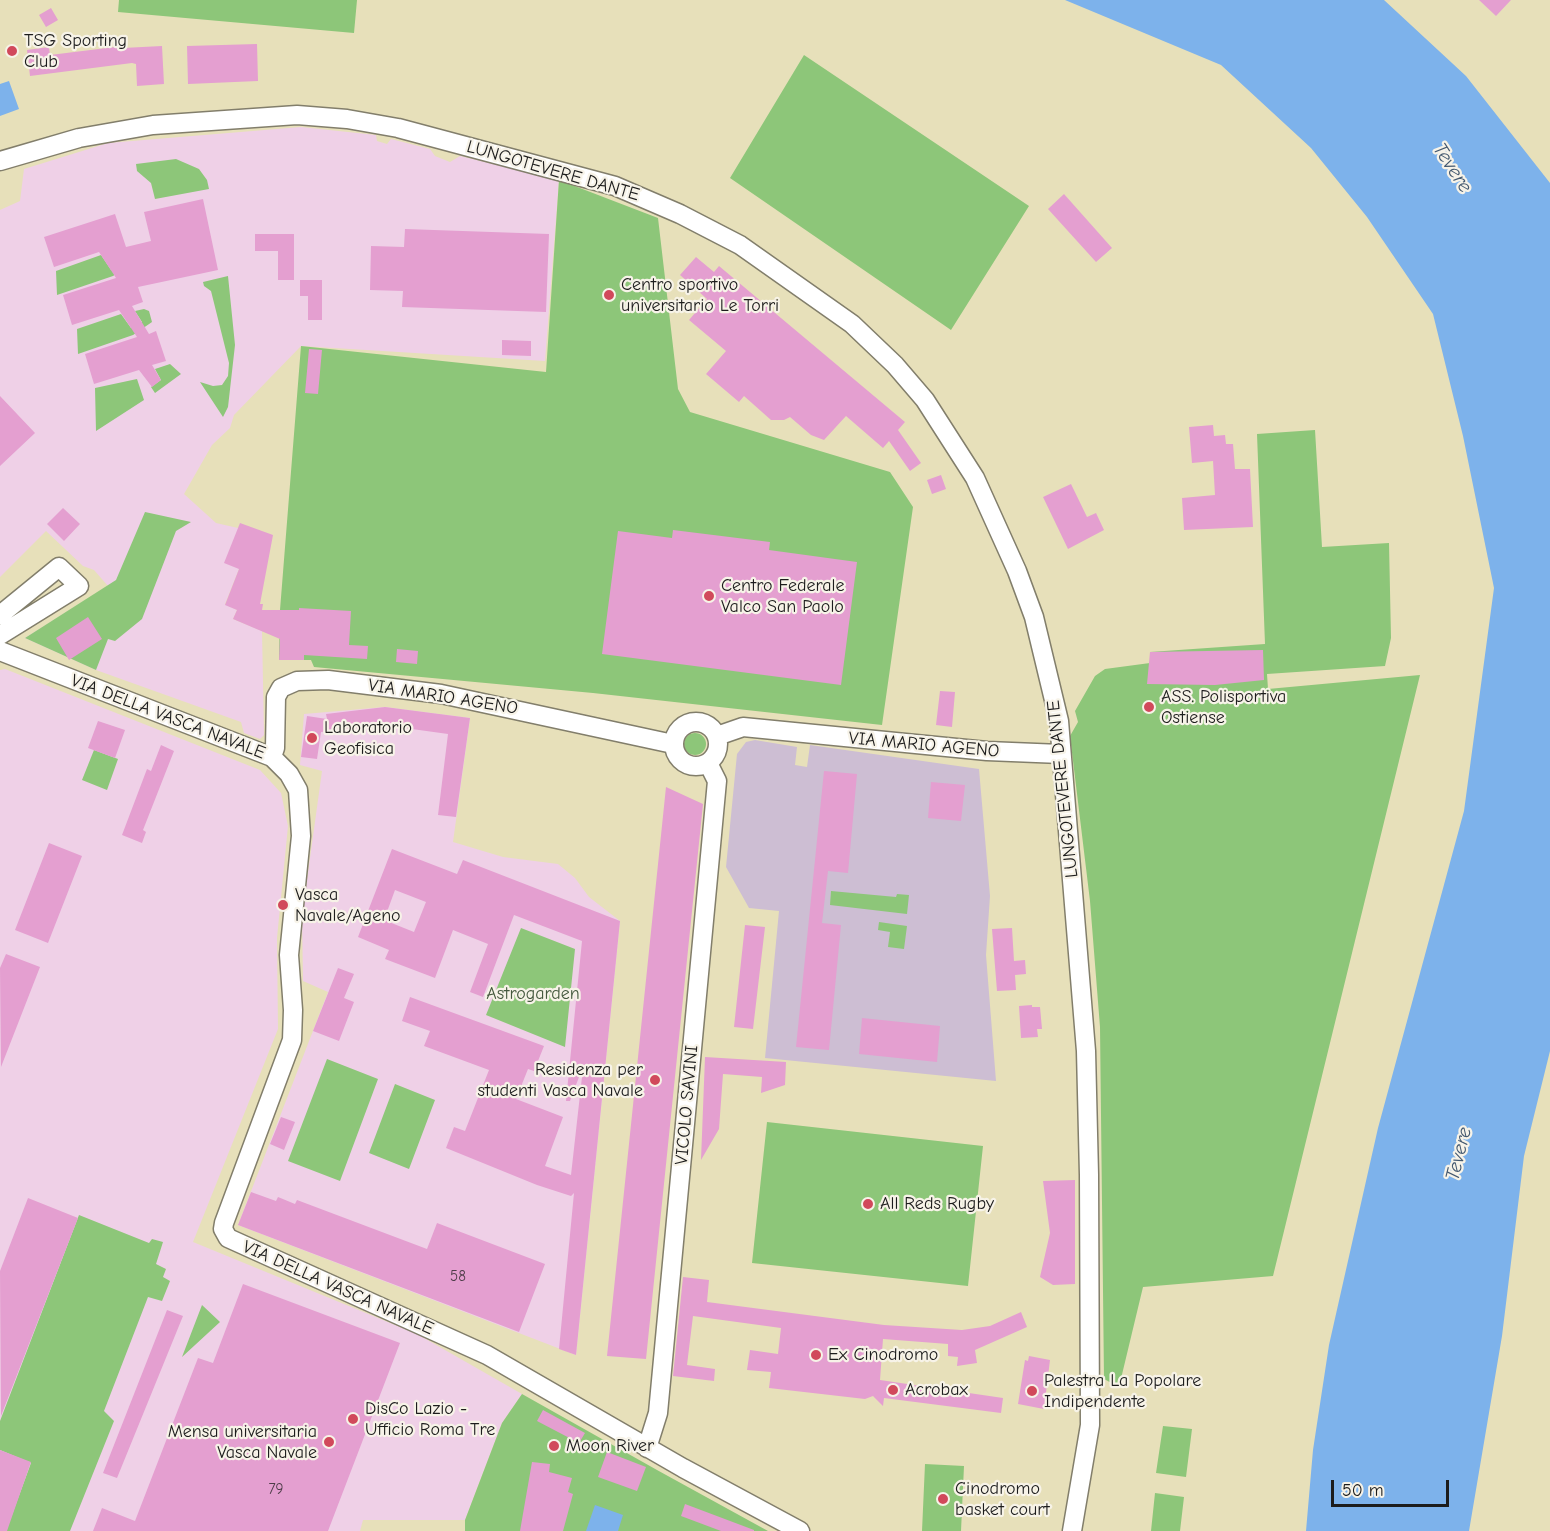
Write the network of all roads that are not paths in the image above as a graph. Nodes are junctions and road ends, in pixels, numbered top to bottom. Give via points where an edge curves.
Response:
1 (0, 161) edge
2 (0, 615) edge
3 (0, 635) edge
4 (0, 651) edge
5 (717, 736) junction
6 (673, 744) junction
7 (1061, 754) junction
8 (272, 757) junction
9 (708, 763) junction
10 (647, 1448) junction
11 (800, 1531) edge
12 (1072, 1531) edge

1 - 7 street, LUNGOTEVERE DANTE via 79,138 153,125 297,115 347,119 398,128 615,186 740,244 852,324 895,365 949,434 975,478 1034,617 1059,721
2 - 3 street via 59,567 79,586
4 - 8 street, VIA DELLA VASCA NAVALE
5 - 6 street via 707,724 692,722 678,730
5 - 7 street, VIA MARIO AGENO via 743,727 987,751
5 - 9 street via 717,751
6 - 8 street, VIA MARIO AGENO via 441,694 328,680 297,681 281,688 276,697
6 - 9 street via 682,762 695,767
7 - 12 street, LUNGOTEVERE DANTE via 1085,1028 1089,1174 1090,1425
8 - 10 street, VIA DELLA VASCA NAVALE via 293,778 301,808 289,955 292,1040 224,1222 225,1234 234,1242 478,1351
9 - 10 street, VICOLO SAVINI via 717,781 658,1413
10 - 11 street, VIA DELLA VASCA NAVALE

